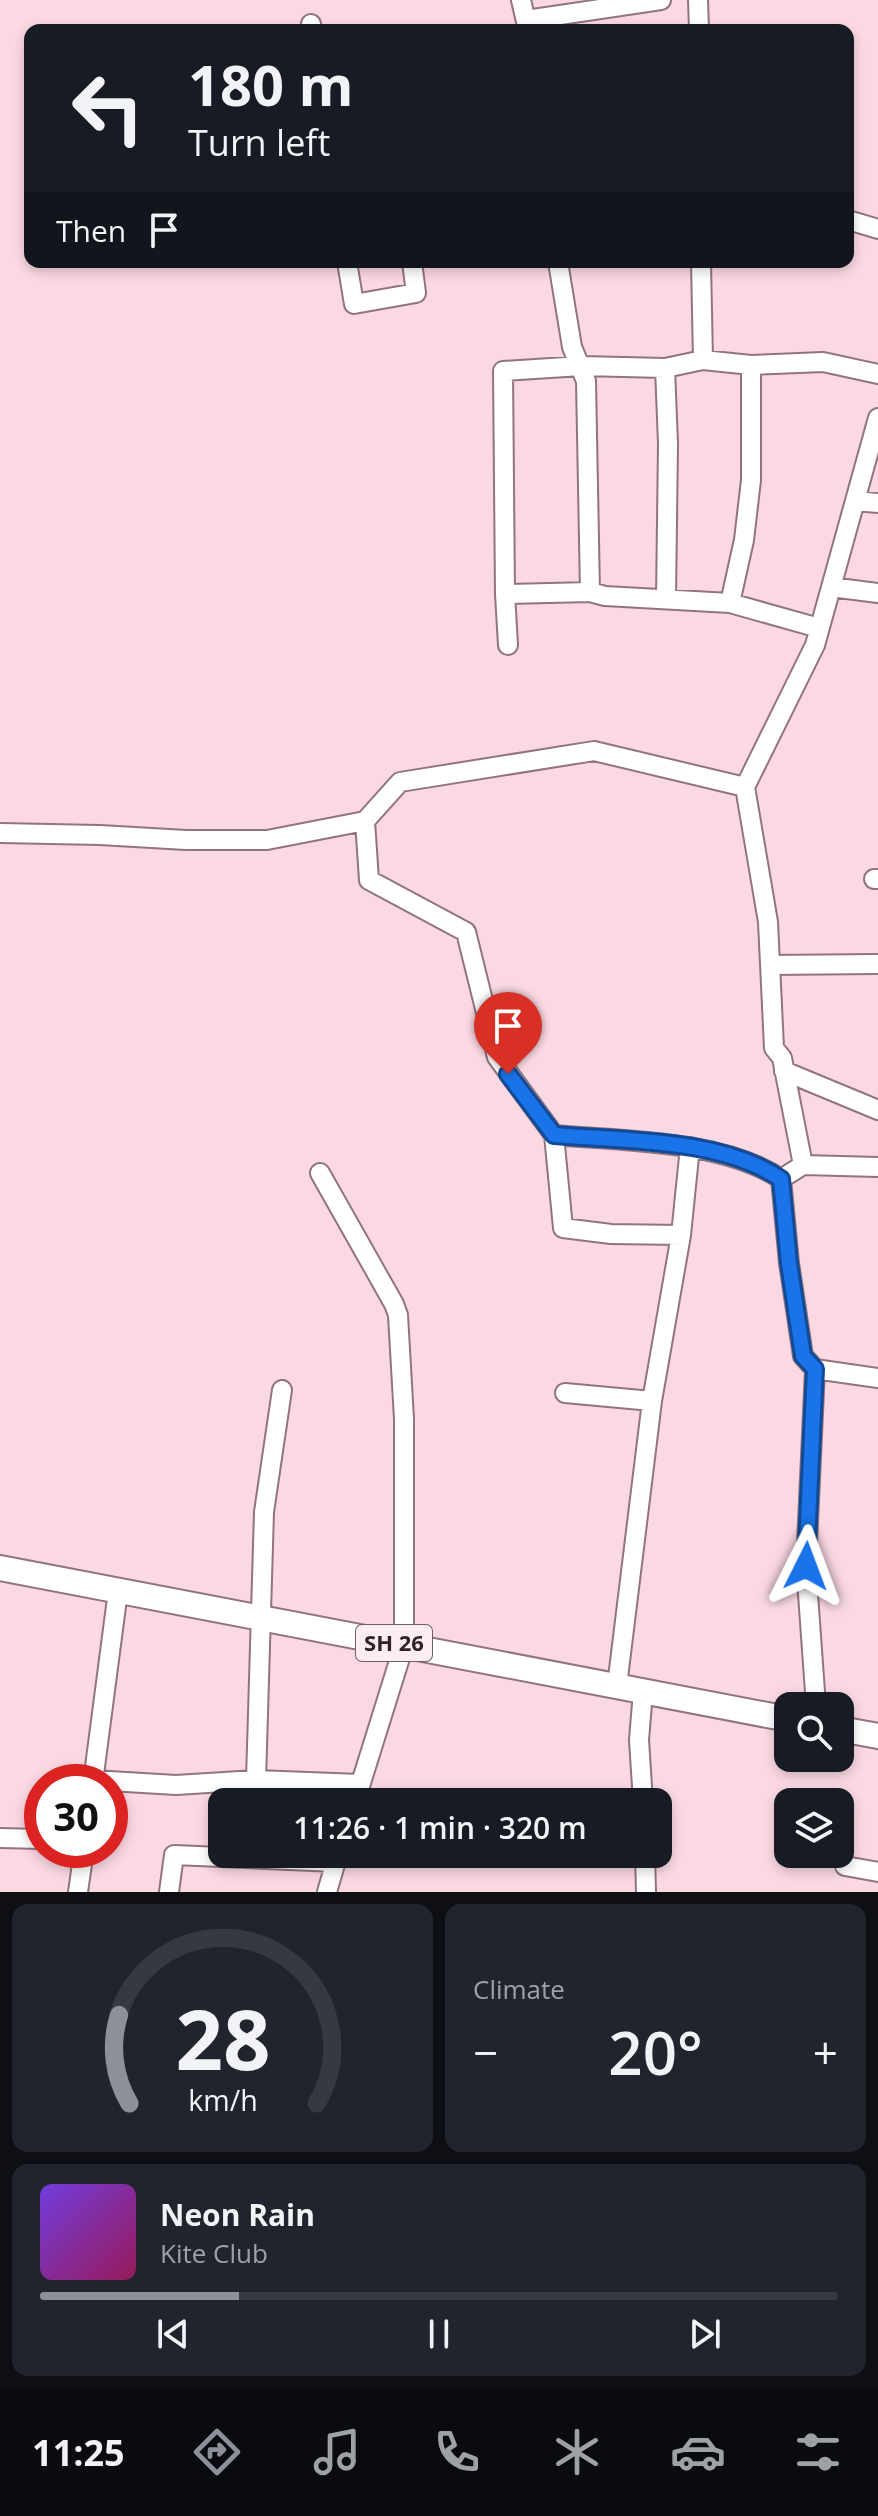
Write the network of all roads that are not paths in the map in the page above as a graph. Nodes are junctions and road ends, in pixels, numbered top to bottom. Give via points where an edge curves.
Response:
1 (521, 0) edge
2 (661, 0) edge
3 (698, 0) edge
4 (527, 24) edge
5 (532, 24) edge
6 (699, 24) edge
7 (854, 222) edge
8 (878, 229) edge
9 (348, 268) edge
10 (413, 268) edge
11 (559, 268) edge
12 (701, 268) edge
13 (703, 360) junction
14 (751, 365) junction
15 (581, 366) junction
16 (665, 368) junction
17 (878, 374) edge
18 (878, 418) edge
19 (855, 501) junction
20 (878, 503) edge
21 (831, 587) junction
22 (590, 592) junction
23 (878, 593) edge
24 (505, 594) junction
25 (666, 599) junction
26 (730, 603) junction
27 (819, 628) junction
28 (508, 645) dead end
29 (745, 787) junction
30 (365, 821) junction
31 (0, 833) edge
32 (878, 964) edge
33 (770, 965) junction
34 (784, 1071) junction
35 (878, 1110) edge
36 (554, 1135) junction
37 (690, 1147) junction
38 (803, 1165) junction
39 (878, 1167) edge
40 (320, 1173) dead end
41 (781, 1179) junction
42 (681, 1235) junction
43 (815, 1369) junction
44 (878, 1378) edge
45 (282, 1390) dead end
46 (565, 1393) dead end
47 (652, 1401) junction
48 (0, 1568) edge
49 (118, 1591) junction
50 (259, 1618) junction
51 (404, 1645) junction
52 (617, 1686) junction
53 (643, 1691) junction
54 (815, 1692) edge
55 (774, 1716) edge
56 (854, 1732) edge
57 (878, 1736) edge
58 (95, 1764) edge
59 (256, 1780) junction
60 (128, 1783) edge
61 (318, 1788) edge
62 (359, 1788) edge
63 (642, 1788) edge
64 (0, 1838) edge
65 (24, 1839) edge
66 (208, 1856) edge
67 (81, 1868) edge
68 (334, 1868) edge
69 (645, 1868) edge
70 (854, 1868) edge
71 (878, 1872) edge
72 (78, 1892) edge
73 (169, 1892) edge
74 (327, 1892) edge
75 (646, 1892) edge

1 - 4 street
2 - 5 street
3 - 6 street
7 - 8 street
9 - 10 street via 354,304 416,293
11 - 15 street via 572,347
12 - 13 street
13 - 14 street
13 - 16 street
14 - 17 street via 823,362
14 - 26 street via 751,480
15 - 16 street
15 - 22 street via 586,381
15 - 24 street via 503,371
16 - 25 street
18 - 19 street
19 - 20 street
19 - 21 street
21 - 23 street
21 - 27 street
22 - 24 street
22 - 25 street
24 - 28 street
25 - 26 street
26 - 27 street
27 - 29 street
29 - 30 street via 594,751 400,782
29 - 33 street via 768,922
30 - 31 street via 267,840
30 - 36 street via 369,880 466,932 497,1057
32 - 33 street
33 - 34 street via 774,1048
34 - 35 street
34 - 38 street
36 - 37 street
36 - 42 street via 563,1228
37 - 41 street via 762,1166
37 - 42 street
38 - 39 street
38 - 41 street
40 - 51 street via 398,1315 404,1419
41 - 43 street via 803,1356
42 - 47 street
43 - 44 street
43 - 54 street via 806,1566
45 - 50 street via 265,1503
46 - 47 street
47 - 52 street
48 - 49 main road, SH 26
49 - 50 main road, SH 26
49 - 58 street
50 - 51 main road, SH 26
50 - 59 street
51 - 52 main road, SH 26
51 - 62 street
52 - 53 main road, SH 26
53 - 55 main road, SH 26
53 - 63 street
56 - 57 main road
59 - 60 street
59 - 61 street
64 - 65 street
66 - 73 street via 174,1855
67 - 72 street
68 - 74 street
69 - 75 street
70 - 71 street

